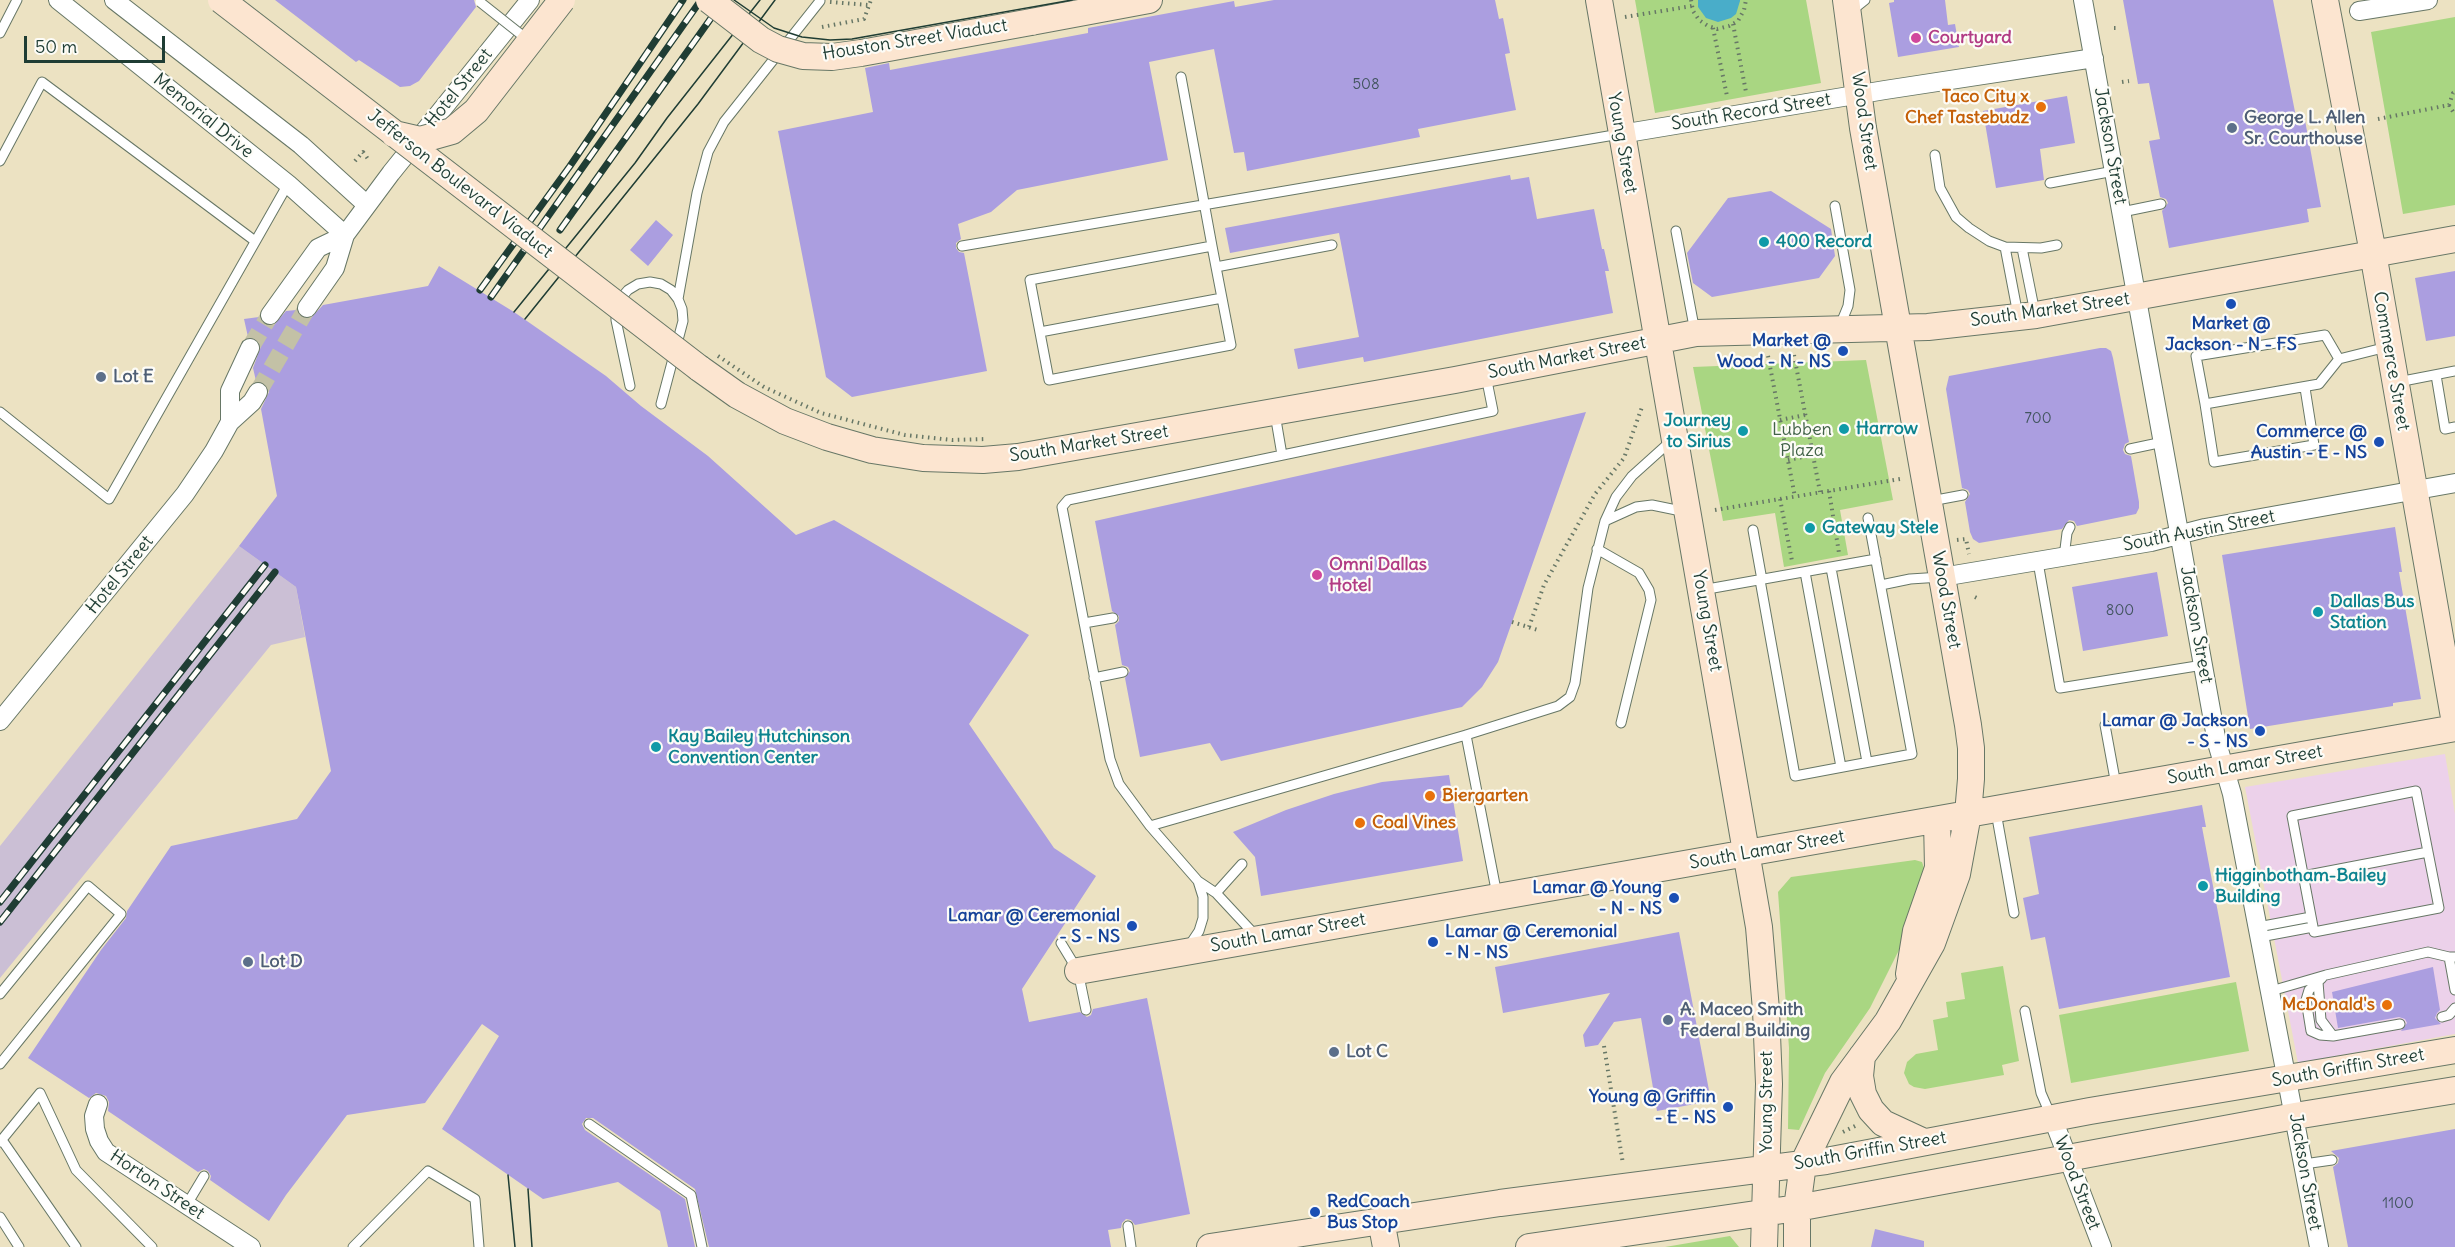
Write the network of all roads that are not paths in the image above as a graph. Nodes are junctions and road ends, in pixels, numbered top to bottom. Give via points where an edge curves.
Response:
1 (17, 0) edge
2 (58, 0) edge
3 (114, 0) edge
4 (220, 0) edge
5 (531, 0) edge
6 (562, 0) edge
7 (709, 0) edge
8 (1149, 0) edge
9 (1599, 0) edge
10 (2084, 0) edge
11 (2325, 0) edge
12 (2428, 0) edge
13 (820, 1) edge
14 (480, 2) dead end
15 (1853, 5) edge
16 (2359, 11) dead end
17 (0, 33) edge
18 (530, 41) junction
19 (2094, 58) junction
20 (1181, 77) dead end
21 (1859, 94) junction
22 (394, 134) junction
23 (1621, 134) junction
24 (1935, 155) dead end
25 (0, 161) edge
26 (2114, 171) junction
27 (2050, 183) dead end
28 (288, 184) junction
29 (2161, 204) dead end
30 (367, 205) junction
31 (1205, 206) junction
32 (1835, 206) dead end
33 (2122, 212) junction
34 (1676, 231) dead end
35 (345, 235) junction
36 (2455, 238) edge
37 (255, 241) junction
38 (1332, 245) dead end
39 (2057, 245) dead end
40 (962, 246) dead end
41 (1212, 246) junction
42 (2005, 247) junction
43 (2022, 248) junction
44 (2373, 253) junction
45 (1216, 267) junction
46 (2137, 297) junction
47 (1222, 298) junction
48 (678, 299) junction
49 (307, 308) tunnel mouth
50 (270, 315) tunnel mouth
51 (2027, 316) junction
52 (1899, 328) junction
53 (1839, 330) junction
54 (1040, 332) junction
55 (1696, 333) junction
56 (1658, 340) junction
57 (2389, 347) junction
58 (250, 348) tunnel mouth
59 (704, 358) joint
60 (2339, 359) junction
61 (2455, 371) edge
62 (1486, 375) junction
63 (2436, 375) junction
64 (2396, 382) junction
65 (630, 386) dead end
66 (2305, 388) junction
67 (258, 392) tunnel mouth
68 (661, 404) dead end
69 (2205, 404) junction
70 (0, 412) edge
71 (1275, 412) junction
72 (230, 422) junction
73 (2455, 427) edge
74 (1674, 438) junction
75 (2163, 442) junction
76 (2130, 449) dead end
77 (1282, 455) junction
78 (2455, 483) edge
79 (2413, 491) junction
80 (1963, 495) dead end
81 (1929, 501) junction
82 (1688, 512) junction
83 (1868, 518) dead end
84 (1605, 521) junction
85 (2070, 527) dead end
86 (1753, 530) dead end
87 (2180, 534) junction
88 (1597, 549) junction
89 (2064, 557) junction
90 (1876, 559) junction
91 (2038, 562) junction
92 (1836, 567) junction
93 (1805, 572) junction
94 (1942, 577) junction
95 (1761, 580) junction
96 (1881, 585) junction
97 (1702, 590) junction
98 (1113, 618) dead end
99 (1084, 624) junction
100 (2448, 647) edge
101 (2203, 665) junction
102 (1124, 672) dead end
103 (1094, 678) junction
104 (0, 721) edge
105 (1621, 723) dead end
106 (2455, 723) edge
107 (2105, 725) dead end
108 (2455, 728) edge
109 (1466, 735) junction
110 (1866, 762) junction
111 (1840, 767) junction
112 (2225, 769) junction
113 (2116, 788) junction
114 (1996, 809) junction
115 (1968, 814) junction
116 (1937, 820) junction
117 (1150, 826) junction
118 (2428, 852) junction
119 (1748, 854) junction
120 (1242, 864) dead end
121 (2303, 876) junction
122 (1198, 881) junction
123 (1216, 893) junction
124 (1497, 897) junction
125 (2014, 912) dead end
126 (2312, 922) junction
127 (2259, 932) junction
128 (1258, 938) junction
129 (1061, 944) dead end
130 (1186, 951) junction
131 (2452, 957) edge
132 (1078, 971) junction
133 (2326, 975) junction
134 (2318, 982) junction
135 (1908, 989) junction
136 (2455, 990) edge
137 (2271, 991) junction
138 (0, 994) edge
139 (2455, 1008) edge
140 (1086, 1011) dead end
141 (2025, 1011) dead end
142 (2442, 1017) dead end
143 (2400, 1024) dead end
144 (2333, 1036) junction
145 (2455, 1050) edge
146 (1862, 1056) junction
147 (0, 1064) edge
148 (2288, 1078) junction
149 (2455, 1090) edge
150 (98, 1104) dead end
151 (2295, 1116) junction
152 (2053, 1119) junction
153 (589, 1124) dead end
154 (1, 1141) edge
155 (1924, 1142) junction
156 (2069, 1159) junction
157 (2332, 1160) dead end
158 (1803, 1164) junction
159 (2304, 1164) junction
160 (1766, 1167) junction
161 (204, 1176) dead end
162 (186, 1206) junction
163 (1797, 1208) junction
164 (1764, 1214) junction
165 (0, 1217) edge
166 (1381, 1220) junction
167 (1128, 1226) dead end
168 (1250, 1244) edge
169 (19, 1247) edge
170 (76, 1247) edge
171 (152, 1247) edge
172 (251, 1247) edge
173 (353, 1247) edge
174 (479, 1247) edge
175 (702, 1247) edge
176 (1131, 1247) edge
177 (1210, 1247) edge
178 (1386, 1247) edge
179 (1529, 1247) edge
180 (1764, 1247) edge
181 (1797, 1247) edge
182 (2102, 1247) edge
183 (2319, 1247) edge

1 - 17 lane
2 - 28 street, Memorial Drive
3 - 30 street, Memorial Drive via 301,145
4 - 22 main road, Jefferson Boulevard Viaduct, bridge
5 - 30 street, Hotel Street
6 - 18 main road, bridge
7 - 8 main road, Houston Street Viaduct, bridge via 778,49 803,56 832,57
9 - 23 main road, Young Street
10 - 19 street, Jackson Street
11 - 44 main road, Commerce Street
12 - 16 street
13 - 48 lane via 724,122 708,152
14 - 18 lane, bridge
15 - 21 main road, Wood Street
18 - 22 main road, bridge via 476,111 452,131 420,140
19 - 21 street, South Record Street
19 - 26 street, Jackson Street
20 - 31 lane
21 - 23 street, South Record Street
21 - 52 main road, Wood Street
22 - 59 main road, Jefferson Boulevard Viaduct, bridge
23 - 31 lane
23 - 56 main road, Young Street
24 - 42 lane via 1940,188 1956,217 1989,241
25 - 37 lane via 42,82
26 - 27 lane
26 - 33 street, Jackson Street
28 - 35 street, Memorial Drive
28 - 37 lane
29 - 33 lane
30 - 35 street, Hotel Street
31 - 40 lane
31 - 41 lane
32 - 53 lane via 1850,290
33 - 46 street, Jackson Street
34 - 55 lane
35 - 49 street, Hotel Street via 335,268
35 - 50 street, Hotel Street via 318,248
36 - 44 main road, South Market Street
37 - 70 lane via 109,499
38 - 45 lane
39 - 43 lane
41 - 45 lane
41 - 54 lane via 1030,280
42 - 43 lane
42 - 51 lane
43 - 51 lane
44 - 46 main road, South Market Street
44 - 57 main road, Commerce Street
45 - 47 lane
46 - 51 main road, South Market Street
46 - 75 street, Jackson Street
47 - 54 lane
47 - 54 lane via 1231,345 1060,378 1049,380
48 - 65 lane via 671,290 650,282 638,284 621,298 616,320
48 - 68 lane via 683,321
51 - 52 main road, South Market Street
52 - 53 main road, South Market Street
52 - 81 main road, Wood Street
53 - 55 main road, South Market Street
55 - 56 main road, South Market Street
56 - 62 main road, South Market Street
56 - 74 main road, Young Street
57 - 60 lane
57 - 64 main road, Commerce Street
58 - 72 street, Hotel Street via 230,391
59 - 71 main road, South Market Street via 737,395 785,421 872,450 923,458 985,450 1018,457
60 - 66 lane via 2319,384
60 - 69 lane via 2325,335 2196,356
61 - 63 lane
62 - 71 main road, South Market Street
62 - 77 lane via 1493,411
63 - 64 lane
63 - 73 lane via 2445,429
64 - 79 main road, Commerce Street
66 - 69 lane
66 - 69 lane via 2314,445 2214,462
67 - 72 street, Hotel Street
71 - 77 lane
72 - 104 street, Hotel Street via 185,494
74 - 82 main road, Young Street
74 - 84 lane via 1632,476
75 - 76 lane
75 - 87 street, Jackson Street
77 - 99 lane via 1068,500 1062,507
78 - 79 street, South Austin Street
79 - 87 street, South Austin Street
79 - 100 main road, Commerce Street
80 - 81 lane
81 - 94 main road, Wood Street
82 - 84 lane via 1652,505 1636,507
82 - 97 main road, Young Street
83 - 90 lane
84 - 88 lane
85 - 89 lane
86 - 95 lane
87 - 89 street, South Austin Street
87 - 101 street, Jackson Street
88 - 105 lane via 1639,573 1651,600
88 - 109 lane via 1570,697 1558,706
89 - 91 street, South Austin Street
90 - 92 lane
90 - 96 lane
91 - 94 street, South Austin Street
91 - 101 lane via 2060,688
92 - 93 lane
92 - 110 lane
93 - 95 lane
93 - 111 lane
94 - 96 lane
94 - 115 main road, Wood Street via 1971,748
95 - 97 lane
95 - 111 lane via 1795,776
96 - 110 lane via 1912,754
97 - 119 main road, Young Street
98 - 99 lane
99 - 103 lane
100 - 106 main road, Commerce Street
101 - 112 street, Jackson Street
102 - 103 lane
103 - 117 lane via 1110,759 1119,784
107 - 113 lane
108 - 112 main road, South Lamar Street
109 - 117 lane
109 - 124 lane
110 - 111 lane
112 - 113 main road, South Lamar Street
112 - 127 street, Jackson Street
113 - 114 main road, South Lamar Street
114 - 115 main road, South Lamar Street
114 - 125 lane
115 - 116 main road, South Lamar Street
115 - 135 main road, Wood Street via 1946,910
116 - 119 main road, South Lamar Street
116 - 135 main road via 1938,868 1916,931
117 - 122 lane
118 - 121 lane
118 - 121 lane via 2416,791 2292,816
118 - 126 lane via 2439,908 2314,932
119 - 124 main road, South Lamar Street
119 - 160 main road, Young Street via 1766,1010
120 - 123 lane
121 - 126 lane
122 - 123 lane
122 - 130 lane via 1203,918
123 - 128 lane
124 - 128 main road, South Lamar Street
126 - 127 lane
127 - 137 street, Jackson Street
128 - 130 main road, South Lamar Street
129 - 132 lane
130 - 132 main road, South Lamar Street
131 - 133 lane via 2428,952
131 - 136 lane
132 - 140 lane
133 - 134 lane
133 - 137 lane
134 - 144 lane via 2320,1020
134 - 144 lane via 2309,990 2306,1000 2311,1031
135 - 146 main road, Wood Street
137 - 148 street, Jackson Street
138 - 147 lane via 88,886 121,914
139 - 142 lane
141 - 152 lane via 2041,1093
143 - 144 lane
145 - 148 main road, South Griffin Street
146 - 155 main road via 1863,1094 1871,1110 1883,1123
146 - 158 main road, Wood Street via 1828,1109
148 - 151 street, Jackson Street
148 - 152 main road, South Griffin Street
149 - 151 main road
150 - 162 street, Horton Street via 95,1130 106,1152
151 - 156 main road
151 - 159 street, Jackson Street
152 - 155 main road, South Griffin Street
152 - 156 street, Wood Street
153 - 175 lane via 691,1196
154 - 170 lane
154 - 171 lane via 40,1093 76,1170
155 - 158 main road, South Griffin Street
156 - 163 main road
156 - 182 street, Wood Street
157 - 159 lane
158 - 160 main road, South Griffin Street
158 - 163 main road
159 - 183 street, Jackson Street
160 - 164 main road, Young Street
160 - 166 main road, South Griffin Street
161 - 162 lane
162 - 172 street, Horton Street
163 - 164 main road
163 - 181 main road
164 - 179 main road
164 - 180 main road, Young Street
165 - 169 lane
166 - 168 main road, South Griffin Street
166 - 178 main road
167 - 176 lane
168 - 177 main road, South Griffin Street
173 - 174 lane via 428,1171 475,1199

